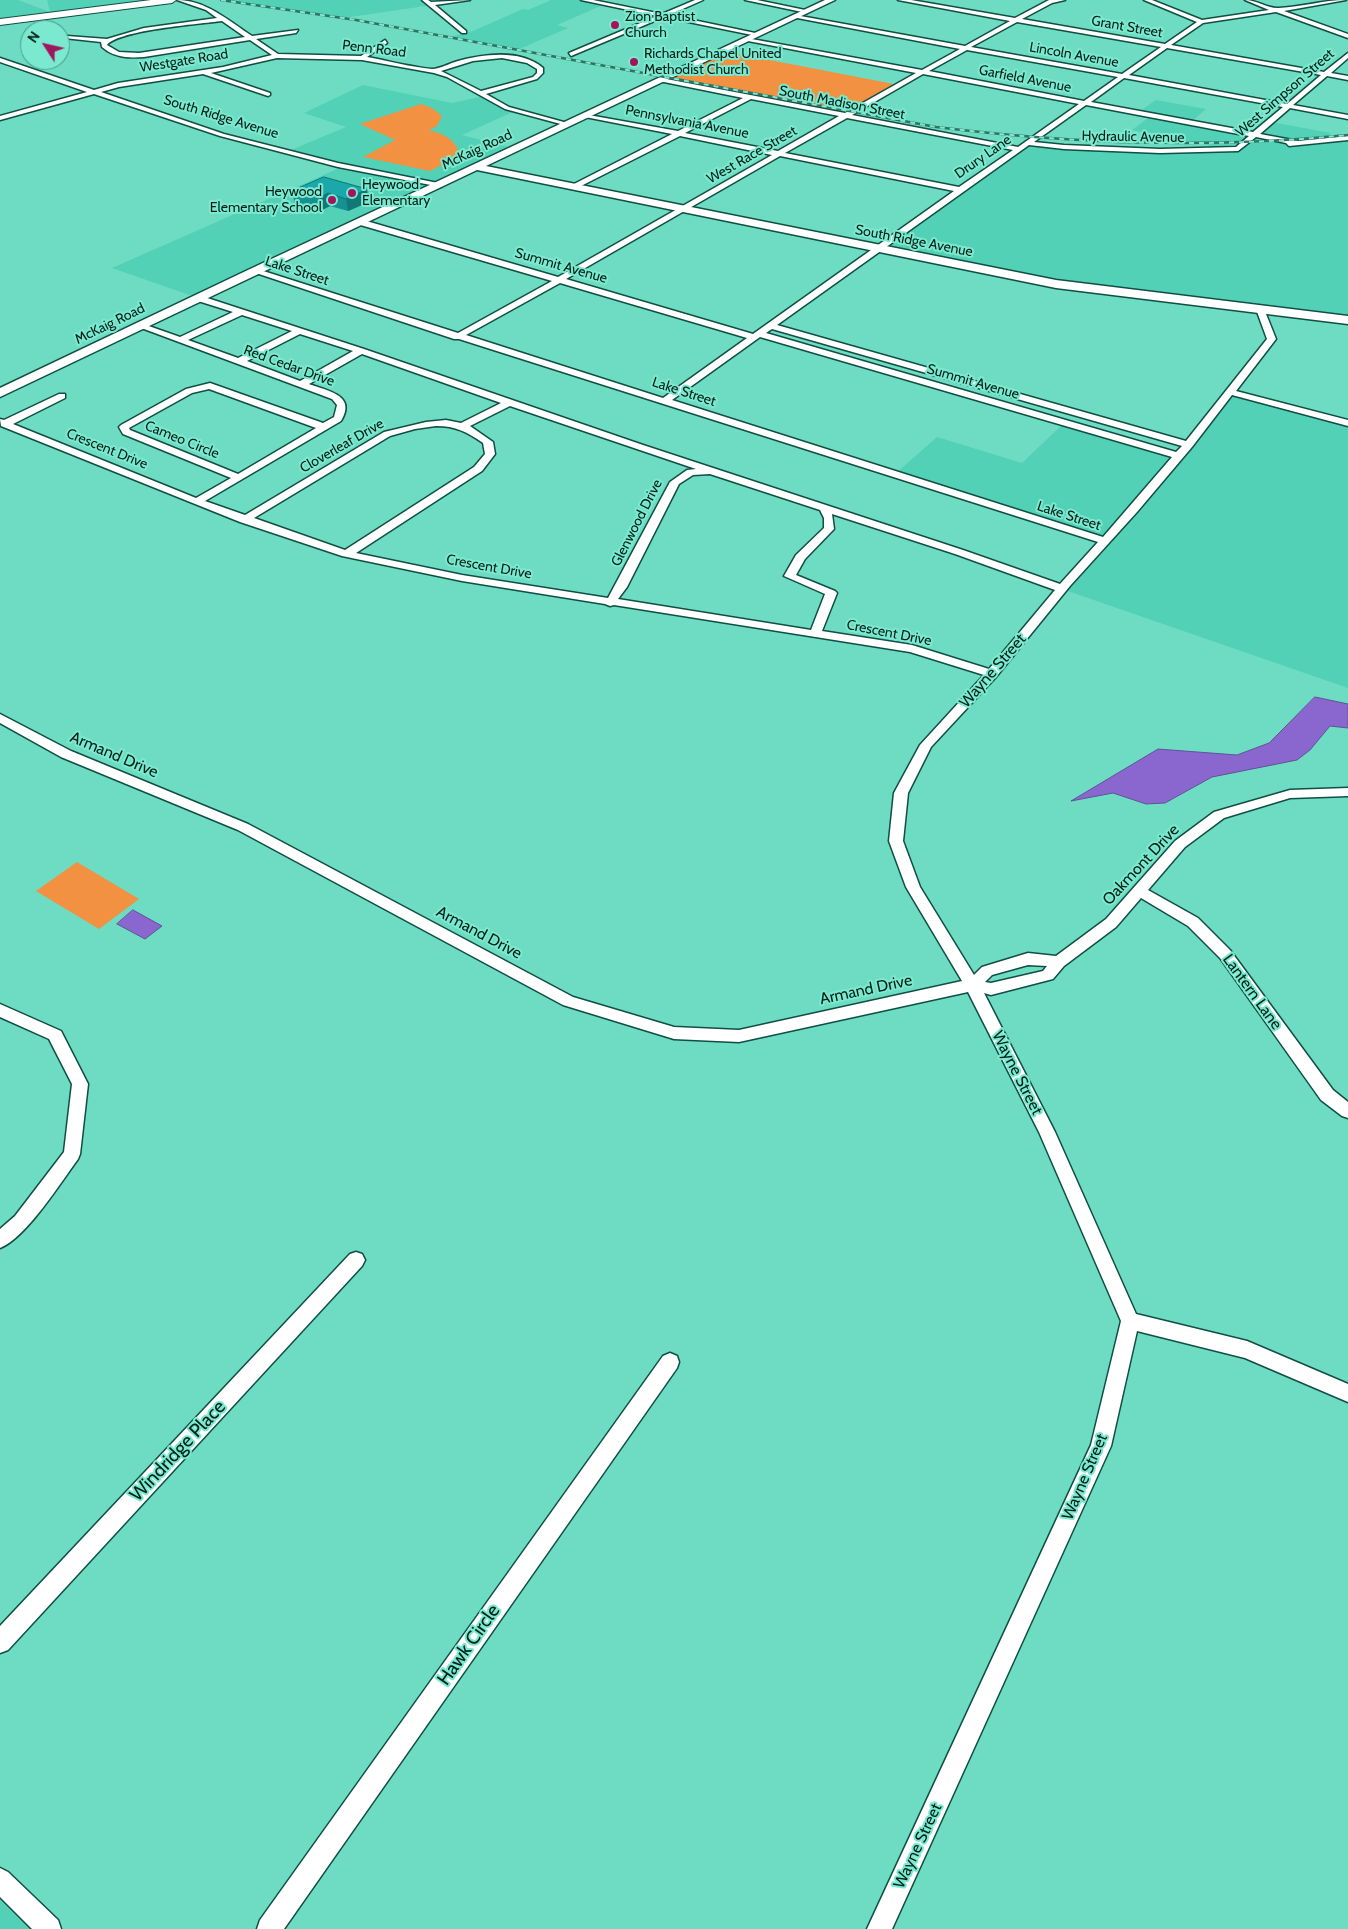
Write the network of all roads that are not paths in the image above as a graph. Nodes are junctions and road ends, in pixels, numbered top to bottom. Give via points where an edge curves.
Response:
1 (172, 0) edge
2 (180, 0) edge
3 (425, 0) edge
4 (467, 0) edge
5 (584, 0) edge
6 (700, 0) edge
7 (748, 0) edge
8 (831, 0) edge
9 (901, 0) edge
10 (1062, 0) edge
11 (1146, 0) edge
12 (1248, 0) edge
13 (1344, 0) edge
14 (1049, 1) edge
15 (432, 4) junction
16 (807, 11) junction
17 (1276, 11) junction
18 (662, 16) junction
19 (795, 17) junction
20 (224, 19) junction
21 (1016, 20) junction
22 (0, 22) edge
23 (1201, 22) junction
24 (296, 31) dead end
25 (464, 32) dead end
26 (753, 36) junction
27 (1348, 36) edge
28 (70, 38) edge
29 (253, 39) junction
30 (108, 41) junction
31 (385, 42) dead end
32 (1167, 46) junction
33 (965, 48) junction
34 (571, 54) dead end
35 (1348, 55) edge
36 (277, 56) junction
37 (362, 58) junction
38 (0, 60) edge
39 (9, 63) junction
40 (0, 66) edge
41 (435, 71) junction
42 (201, 72) junction
43 (921, 72) junction
44 (1326, 74) junction
45 (1125, 77) junction
46 (1348, 78) edge
47 (661, 80) junction
48 (94, 92) junction
49 (480, 93) junction
50 (268, 94) dead end
51 (750, 97) junction
52 (1086, 103) junction
53 (1288, 107) junction
54 (585, 115) junction
55 (843, 116) junction
56 (1348, 117) edge
57 (0, 118) edge
58 (568, 124) junction
59 (680, 134) junction
60 (1256, 135) junction
61 (1348, 138) edge
62 (1298, 143) junction
63 (1027, 144) junction
64 (1261, 145) dead end
65 (1252, 146) dead end
66 (1240, 148) junction
67 (1019, 149) junction
68 (782, 153) junction
69 (477, 167) junction
70 (438, 185) junction
71 (575, 186) junction
72 (960, 190) junction
73 (682, 209) junction
74 (360, 222) junction
75 (879, 249) junction
76 (254, 271) junction
77 (559, 280) junction
78 (198, 298) junction
79 (1260, 309) junction
80 (239, 313) junction
81 (1348, 320) edge
82 (140, 326) junction
83 (771, 326) junction
84 (299, 331) junction
85 (757, 336) junction
86 (457, 337) junction
87 (182, 340) junction
88 (360, 351) junction
89 (238, 362) junction
90 (301, 384) junction
91 (1230, 392) junction
92 (0, 393) edge
93 (62, 396) dead end
94 (665, 401) junction
95 (508, 403) junction
96 (1348, 422) edge
97 (2, 423) edge
98 (463, 426) junction
99 (324, 427) junction
100 (1183, 451) junction
101 (712, 472) junction
102 (240, 478) junction
103 (197, 502) junction
104 (824, 508) junction
105 (244, 520) junction
106 (1105, 541) junction
107 (346, 554) junction
108 (1062, 589) junction
109 (610, 603) junction
110 (815, 634) junction
111 (992, 674) junction
112 (0, 718) edge
113 (1348, 792) edge
114 (1139, 891) junction
115 (972, 985) junction
116 (0, 1010) edge
117 (1348, 1111) edge
118 (0, 1240) edge
119 (356, 1260) dead end
120 (1130, 1321) junction
121 (670, 1362) dead end
122 (1348, 1393) edge
123 (0, 1642) edge
124 (0, 1880) edge
125 (49, 1929) edge
126 (269, 1929) edge
127 (880, 1929) edge

1 - 22 main road
2 - 20 street
3 - 15 street
4 - 15 street
5 - 18 street, Garfield Avenue
6 - 18 street
7 - 16 street
8 - 16 street, McKaig Road
9 - 21 street, Grant Street
10 - 14 street, West Race Street
11 - 23 street
12 - 17 street
13 - 17 street, Drury Lane
14 - 21 street, West Race Street
15 - 25 street
16 - 19 street, McKaig Road
17 - 23 street, Drury Lane
17 - 27 street
18 - 26 street, Garfield Avenue
18 - 34 street
19 - 26 street, McKaig Road
19 - 33 street, Lincoln Avenue
20 - 29 street
20 - 30 street via 138,32
21 - 32 street, Grant Street
21 - 33 street, West Race Street
23 - 32 street, Drury Lane
24 - 29 street
26 - 43 street, Garfield Avenue
26 - 47 street, McKaig Road
28 - 30 street
29 - 30 street via 132,56 107,50 104,46
29 - 36 street
31 - 37 street
32 - 44 street, Grant Street
32 - 45 street, Drury Lane
33 - 43 street, West Race Street
33 - 45 street, Lincoln Avenue
35 - 44 street, West Simpson Street
36 - 37 street, Penn Road
36 - 42 street, Westgate Road
37 - 41 street, Penn Road
38 - 39 street, South Ridge Avenue
39 - 40 street
39 - 48 street, South Ridge Avenue
41 - 49 street, Penn Road
41 - 49 street via 470,59 491,57 510,58 540,68 535,78
42 - 48 street, Westgate Road via 146,79
42 - 50 street
43 - 52 street, Garfield Avenue
43 - 55 street, West Race Street
44 - 46 street, Grant Street
44 - 53 street, West Simpson Street
45 - 52 street, Drury Lane
45 - 53 street, Lincoln Avenue
47 - 51 street, South Madison Street
47 - 54 street, McKaig Road
48 - 57 street, Westgate Road
48 - 70 street, South Ridge Avenue via 240,140 338,165
49 - 58 street, Penn Road via 515,111
51 - 55 street, South Madison Street
51 - 59 street
52 - 60 street, Garfield Avenue
52 - 63 street, Drury Lane
53 - 56 street, Lincoln Avenue
53 - 60 street, West Simpson Street
54 - 58 street, McKaig Road
54 - 59 street, Pennsylvania Avenue
55 - 67 street, South Madison Street
55 - 68 street, West Race Street
58 - 69 street, McKaig Road
59 - 68 street, Pennsylvania Avenue
59 - 71 street
60 - 62 street, Garfield Avenue
60 - 66 street, West Simpson Street
61 - 62 street
62 - 64 street
63 - 66 street, Hydraulic Avenue via 1151,151
63 - 67 street, Drury Lane
65 - 66 street, Hydraulic Avenue
67 - 72 street, Drury Lane
68 - 72 street, Pennsylvania Avenue
68 - 73 street, West Race Street
69 - 70 street, McKaig Road
69 - 71 street, South Ridge Avenue
70 - 74 street, McKaig Road
71 - 73 street, South Ridge Avenue
72 - 75 street, Drury Lane
73 - 75 street, South Ridge Avenue
73 - 77 street, West Race Street
74 - 76 street, McKaig Road
74 - 77 street, Summit Avenue
75 - 79 street, South Ridge Avenue via 1056,284
75 - 83 street, Drury Lane
76 - 78 street, McKaig Road
76 - 86 street, Lake Street
77 - 85 street, Summit Avenue
77 - 86 street, West Race Street
78 - 80 street
78 - 82 street, McKaig Road
79 - 81 street, South Ridge Avenue
79 - 91 street, Wayne Street via 1272,339
80 - 84 street
80 - 87 street
82 - 87 street, Red Cedar Drive
82 - 92 street, McKaig Road
83 - 85 street, Drury Lane
83 - 100 street, Summit Avenue
84 - 88 street
84 - 89 street
85 - 94 street, Drury Lane
85 - 100 street, Summit Avenue
86 - 94 street, Lake Street
87 - 89 street, Red Cedar Drive
88 - 90 street
88 - 95 street
89 - 90 street, Red Cedar Drive
90 - 99 street, Red Cedar Drive via 335,397 342,404 338,419
91 - 96 street
91 - 100 street, Wayne Street
93 - 97 street
94 - 106 street, Lake Street
95 - 98 street
95 - 101 street
97 - 103 street, Crescent Drive
98 - 105 street, Cloverleaf Drive via 408,426 387,434
98 - 107 street, Cloverleaf Drive via 488,442 490,454 478,469
99 - 102 street, Red Cedar Drive
99 - 102 street, Cameo Circle via 210,386 189,391 124,427 126,432
100 - 106 street, Wayne Street
101 - 104 street
101 - 109 street, Glenwood Drive via 691,472 675,482
102 - 103 street, Red Cedar Drive
103 - 105 street, Crescent Drive
104 - 108 street
104 - 110 street via 829,518 829,529 800,557 790,576 831,594
105 - 107 street, Crescent Drive
106 - 108 street, Wayne Street
107 - 109 street, Crescent Drive
108 - 111 street, Wayne Street
109 - 110 street, Crescent Drive
110 - 111 street, Crescent Drive via 912,650
111 - 115 street, Wayne Street via 926,745 901,792 896,841 913,887
112 - 115 street, Armand Drive via 66,754 243,827 568,1001 674,1033 739,1036
113 - 114 street, Oakmont Drive via 1290,794 1220,815 1180,844
114 - 115 street, Oakmont Drive via 1111,922 1059,962 1028,959 987,971
114 - 117 street, Lantern Lane via 1193,922 1225,954 1327,1096
115 - 120 street, Wayne Street via 1047,1132
116 - 118 street via 55,1035 80,1084 72,1154 21,1220
119 - 123 street, Windridge Place
120 - 122 street via 1247,1350
120 - 127 street, Wayne Street via 1101,1446
121 - 126 street, Hawk Circle
124 - 125 street

